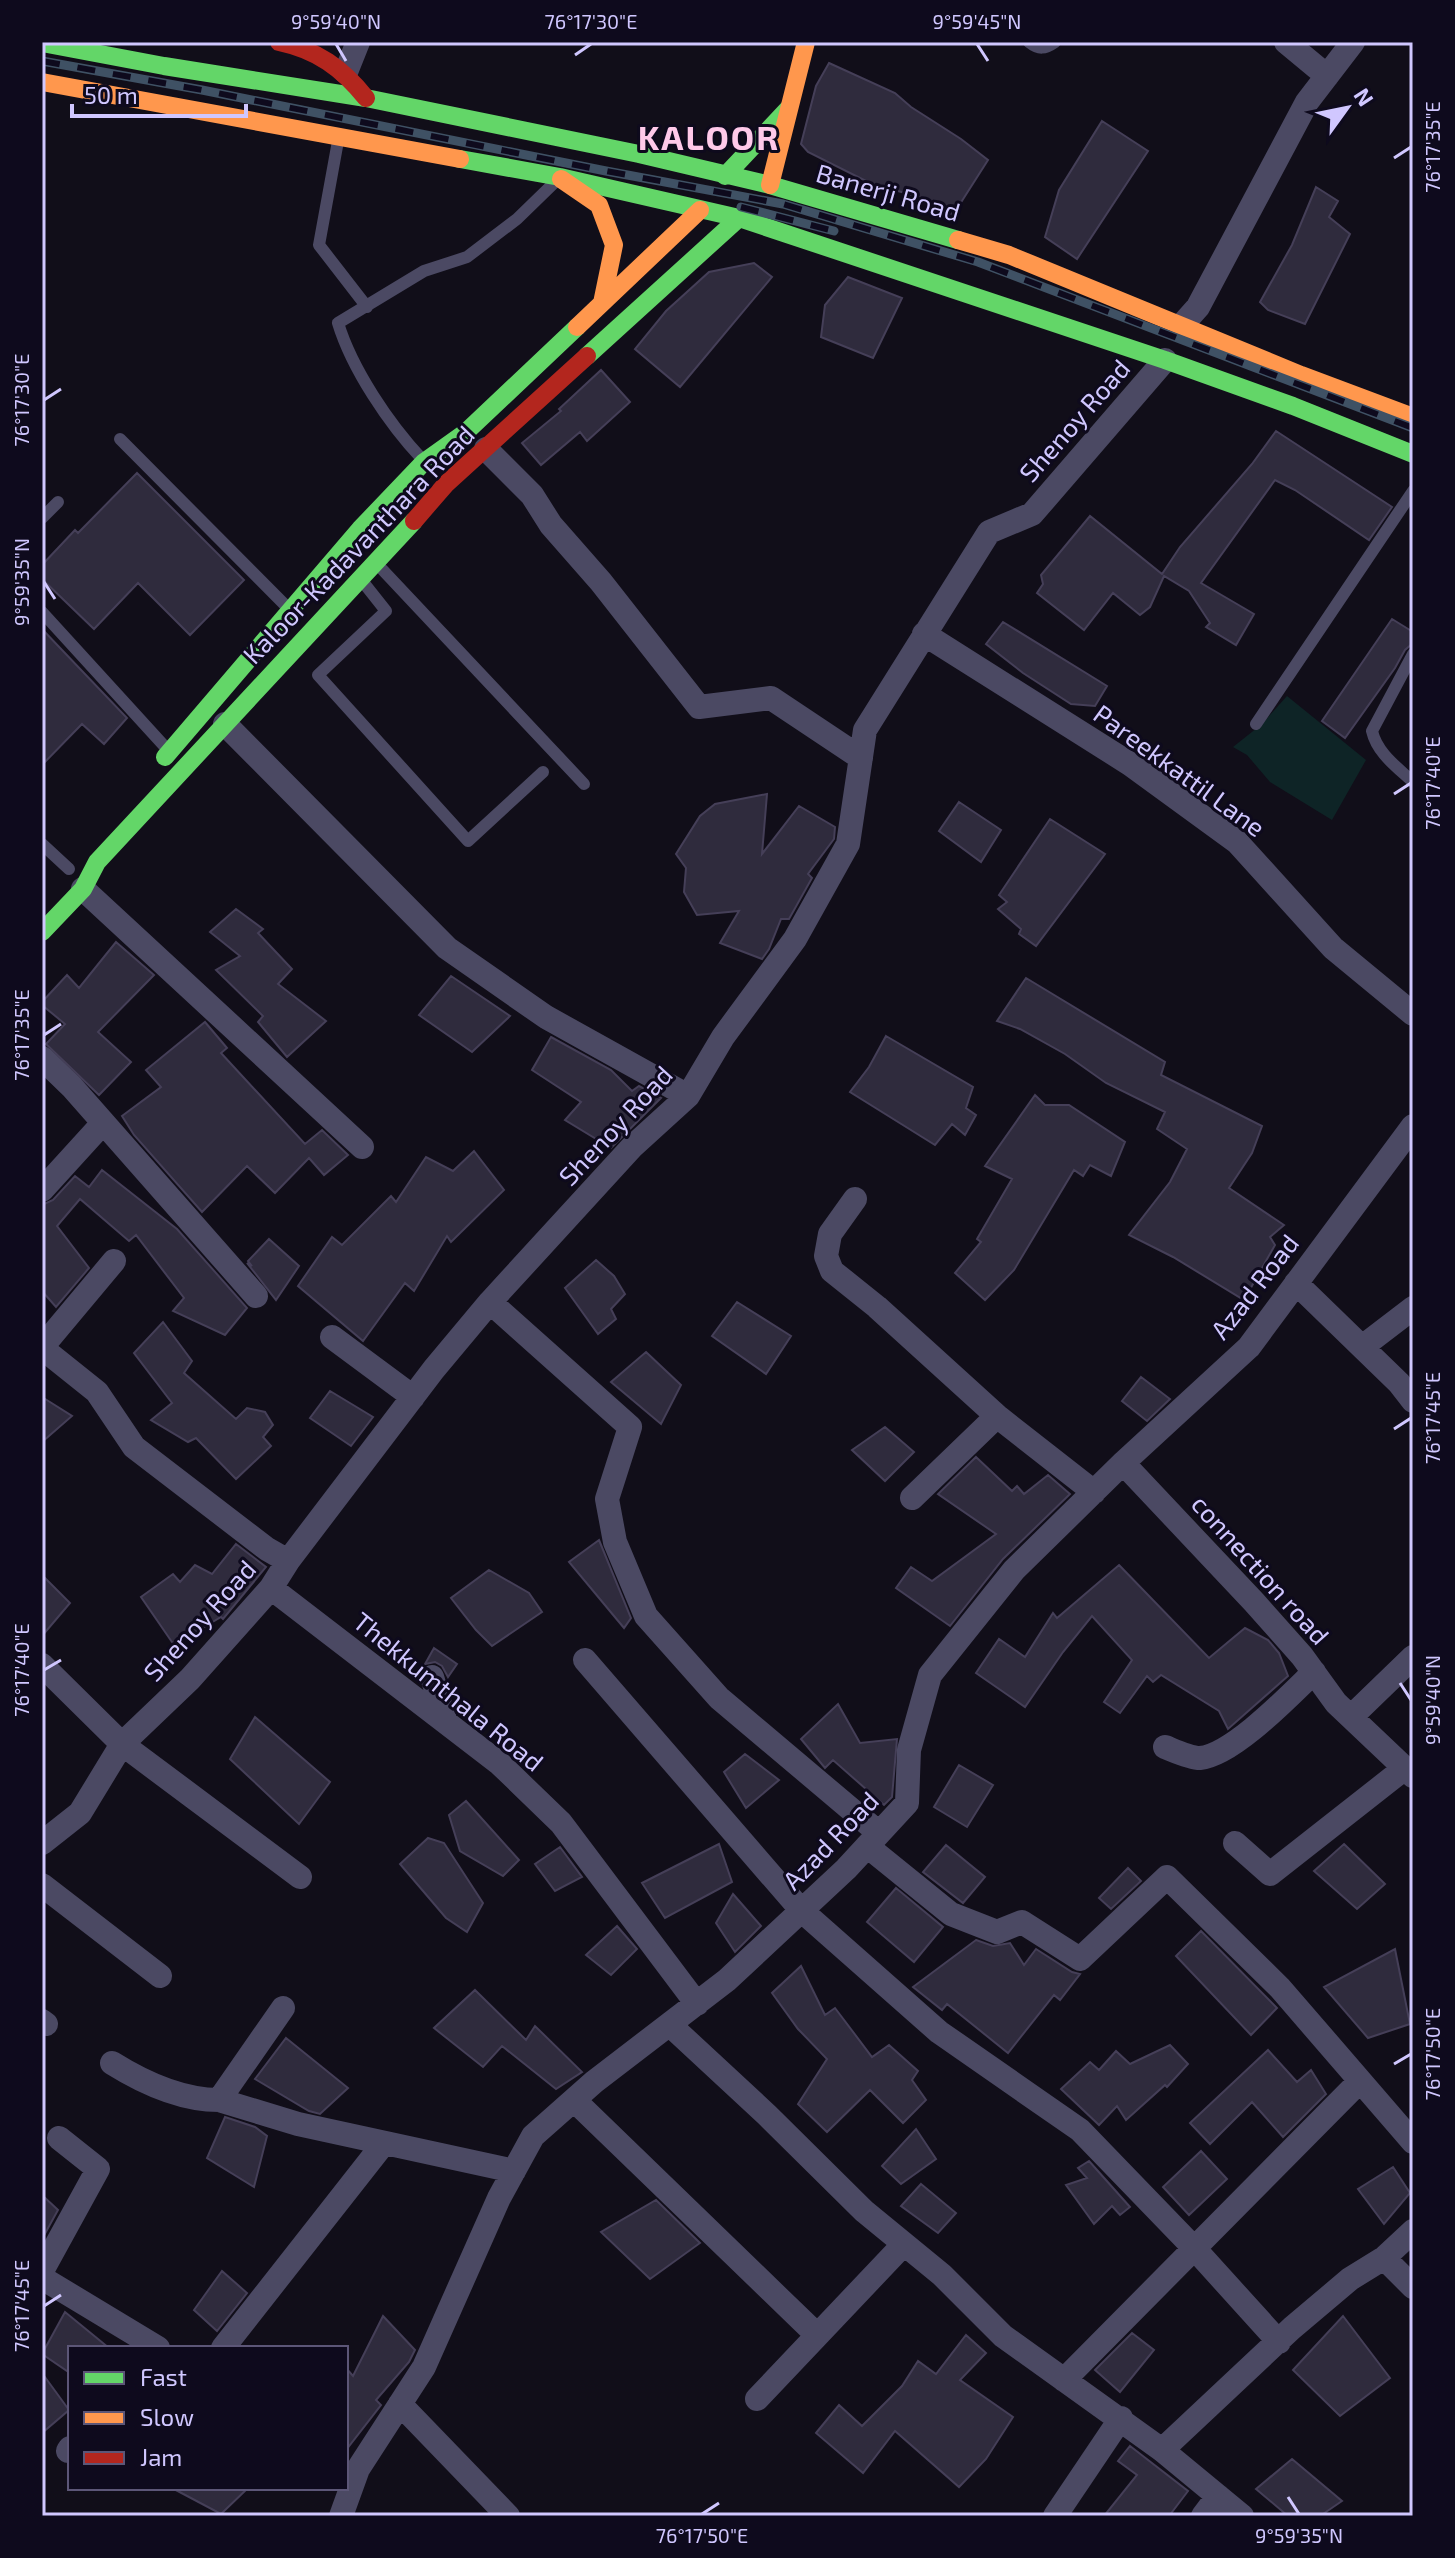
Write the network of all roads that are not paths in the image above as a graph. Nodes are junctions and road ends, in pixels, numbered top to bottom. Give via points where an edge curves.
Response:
1 (279, 42) edge
2 (358, 42) edge
3 (806, 42) edge
4 (1029, 42) edge
5 (1055, 42) edge
6 (1286, 42) edge
7 (1353, 42) edge
8 (42, 43) edge
9 (346, 72) junction
10 (1327, 76) junction
11 (42, 82) edge
12 (162, 85) junction
13 (366, 98) junction
14 (789, 108) junction
15 (339, 138) junction
16 (560, 177) junction
17 (713, 193) junction
18 (755, 202) junction
19 (898, 246) junction
20 (602, 303) junction
21 (367, 307) junction
22 (1207, 336) junction
23 (1173, 343) junction
24 (1193, 370) junction
25 (1413, 417) edge
26 (466, 432) junction
27 (120, 439) dead end
28 (486, 449) junction
29 (1413, 454) edge
30 (424, 462) junction
31 (446, 484) junction
32 (1413, 491) edge
33 (58, 502) dead end
34 (42, 518) edge
35 (354, 537) junction
36 (369, 572) junction
37 (290, 611) junction
38 (42, 612) edge
39 (924, 634) junction
40 (1413, 654) edge
41 (225, 724) junction
42 (1256, 724) dead end
43 (170, 751) junction
44 (861, 758) junction
45 (543, 772) dead end
46 (149, 775) dead end
47 (1413, 782) edge
48 (584, 784) dead end
49 (108, 822) dead end
50 (42, 844) edge
51 (64, 874) joint
52 (83, 889) junction
53 (42, 932) edge
54 (1413, 1014) edge
55 (42, 1058) edge
56 (688, 1096) junction
57 (103, 1123) junction
58 (1413, 1126) edge
59 (362, 1147) dead end
60 (42, 1190) edge
61 (855, 1199) dead end
62 (114, 1261) dead end
63 (1296, 1283) junction
64 (256, 1296) dead end
65 (490, 1302) junction
66 (1413, 1308) edge
67 (332, 1337) dead end
68 (42, 1347) edge
69 (1362, 1347) junction
70 (413, 1397) junction
71 (1413, 1401) edge
72 (997, 1416) junction
73 (1123, 1463) junction
74 (1094, 1492) junction
75 (912, 1498) dead end
76 (288, 1561) junction
77 (271, 1588) junction
78 (1413, 1657) edge
79 (585, 1660) dead end
80 (42, 1665) edge
81 (1314, 1672) junction
82 (432, 1677) dead end
83 (1352, 1716) junction
84 (445, 1720) junction
85 (122, 1744) junction
86 (1165, 1747) dead end
87 (1409, 1772) edge
88 (873, 1840) junction
89 (42, 1843) edge
90 (1235, 1843) dead end
91 (300, 1877) dead end
92 (42, 1885) edge
93 (802, 1911) junction
94 (160, 1976) dead end
95 (697, 2004) junction
96 (283, 2008) dead end
97 (670, 2025) junction
98 (112, 2063) dead end
99 (1360, 2081) junction
100 (219, 2100) junction
101 (574, 2100) junction
102 (59, 2138) dead end
103 (1413, 2142) edge
104 (384, 2143) junction
105 (514, 2171) junction
106 (1413, 2231) edge
107 (903, 2245) junction
108 (1194, 2248) junction
109 (1384, 2258) junction
110 (45, 2284) edge
111 (1413, 2287) edge
112 (817, 2335) junction
113 (1279, 2342) junction
114 (148, 2346) edge
115 (225, 2346) edge
116 (1064, 2380) junction
117 (757, 2399) dead end
118 (400, 2404) junction
119 (1121, 2418) junction
120 (1162, 2450) junction
121 (352, 2466) edge
122 (347, 2490) edge
123 (1218, 2496) junction
124 (341, 2516) edge
125 (508, 2516) edge
126 (1055, 2516) edge
127 (1203, 2516) edge
128 (1242, 2516) edge

1 - 9 main road via 302,46
2 - 9 street
3 - 14 main road
4 - 5 lane via 1046,48
6 - 10 street
7 - 10 street, Shenoy Road
8 - 12 main road, Banerji Road
9 - 13 main road
10 - 23 street, Shenoy Road via 1307,102 1198,307
11 - 12 main road, Banerji Road
12 - 13 main road, Banerji Road
12 - 15 main road, Banerji Road
13 - 17 main road, Banerji Road via 639,154
14 - 17 main road, Kaloor-Kadavanthara Road
14 - 18 main road
15 - 16 main road, Banerji Road
15 - 21 lane via 319,245
16 - 17 main road, Banerji Road
16 - 20 main road via 599,205 614,245
16 - 21 lane via 467,257 424,271
17 - 18 main road, Banerji Road
17 - 18 main road, Banerji Road
17 - 20 main road, Kaloor-Kadavanthara Road
18 - 19 main road, Banerji Road
18 - 19 main road, Banerji Road
18 - 28 main road, Kaloor-Kadavanthara Road
19 - 23 main road, Banerji Road
19 - 23 main road, Banerji Road via 1009,255
20 - 26 main road, Kaloor-Kadavanthara Road
21 - 30 lane via 338,323 343,342 374,397
22 - 23 main road, Banerji Road
22 - 24 main road
22 - 25 main road, Banerji Road
23 - 24 main road, Banerji Road
23 - 39 street, Shenoy Road via 1032,514 989,532
24 - 29 main road, Banerji Road
26 - 28 main road
26 - 30 main road, Kaloor-Kadavanthara Road
27 - 37 lane
28 - 31 main road, Kaloor-Kadavanthara Road
28 - 44 street via 532,495 699,707 771,698
30 - 31 lane
30 - 35 main road, Kaloor-Kadavanthara Road
31 - 36 main road, Kaloor-Kadavanthara Road
32 - 42 lane
33 - 34 lane
35 - 36 street
35 - 37 main road, Kaloor-Kadavanthara Road
36 - 41 main road, Kaloor-Kadavanthara Road
36 - 45 lane via 386,611 318,675 468,841
36 - 48 lane
37 - 43 main road, Kaloor-Kadavanthara Road
38 - 43 lane
39 - 44 street, Shenoy Road via 865,730
39 - 54 street, Pareekkattil Lane via 1130,764 1237,842 1333,948
40 - 47 lane via 1372,731 1383,754
41 - 52 main road, Kaloor-Kadavanthara Road via 97,862
41 - 56 street via 447,948 546,1017
43 - 46 main road, Kaloor-Kadavanthara Road
44 - 56 street, Shenoy Road via 848,844 795,939 723,1037
49 - 51 main road
50 - 51 lane
52 - 53 main road, Kaloor-Kadavanthara Road
52 - 59 street
55 - 57 street
56 - 65 street, Shenoy Road via 632,1147
57 - 60 street
57 - 64 street
58 - 63 street, Azad Road
61 - 72 street via 830,1234 826,1256 832,1271
62 - 68 street
63 - 69 street
63 - 73 street, Azad Road via 1249,1347
65 - 70 street, Shenoy Road
65 - 88 street via 630,1427 607,1499 615,1542 646,1616 719,1698
66 - 69 street
67 - 70 street
68 - 76 street via 97,1392 134,1447
69 - 71 street
70 - 76 street, Shenoy Road
72 - 74 street
72 - 75 street
73 - 74 street, Azad Road
73 - 81 street, connection road
74 - 88 street, Azad Road via 1014,1570 930,1675 909,1750 907,1803
76 - 77 street, Shenoy Road
77 - 84 street, Thekkumthala Road
77 - 85 street, Shenoy Road via 190,1679
78 - 83 street
79 - 93 street
80 - 85 street
81 - 83 street, connection road
81 - 86 street via 1269,1716 1218,1753 1198,1758
82 - 84 street
83 - 87 street, connection road
84 - 95 street, Thekkumthala Road via 561,1823
85 - 89 street, Shenoy Road via 80,1813
85 - 91 street
87 - 90 street via 1270,1874
88 - 93 street, Azad Road
88 - 99 street via 951,1914 997,1932 1022,1922 1080,1959 1167,1877 1280,1988
92 - 94 street
93 - 95 street, Azad Road
93 - 108 street via 939,2032 1080,2130
95 - 97 street, Azad Road
96 - 100 street
97 - 101 street, Azad Road
97 - 107 street
98 - 100 street via 135,2078 194,2100
99 - 103 street
99 - 108 street
100 - 104 street
101 - 105 street, Azad Road via 533,2136
101 - 112 street
102 - 110 street via 98,2169
104 - 105 street
104 - 115 street
105 - 118 street, Azad Road via 424,2367
106 - 109 street
107 - 112 street
107 - 116 street via 942,2275 1003,2336
108 - 113 street
108 - 116 street
109 - 111 street
109 - 113 street via 1350,2279
110 - 114 street
112 - 117 street
113 - 120 street
116 - 119 street
118 - 121 street, Azad Road
118 - 125 street
119 - 120 street
119 - 126 street
120 - 123 street
122 - 124 street, Azad Road
123 - 127 street
123 - 128 street

